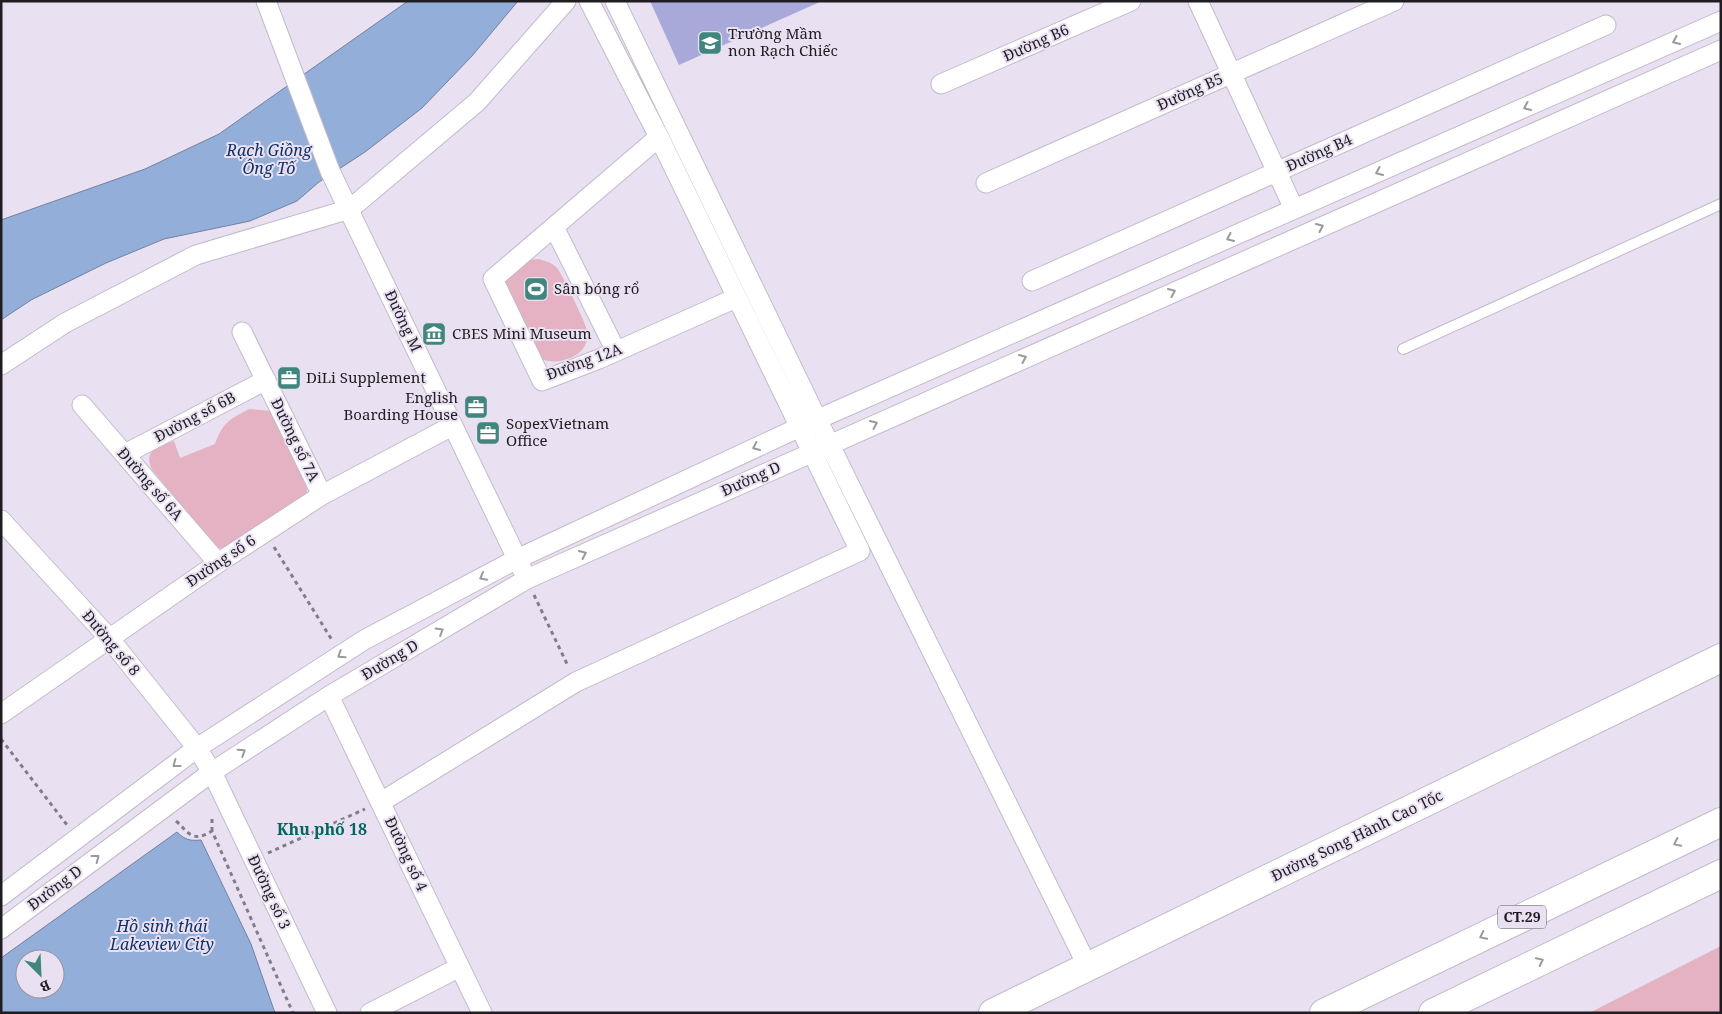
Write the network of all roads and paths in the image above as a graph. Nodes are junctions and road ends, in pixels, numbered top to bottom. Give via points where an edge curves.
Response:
1 (566, 1) edge
2 (589, 1) edge
3 (615, 1) edge
4 (1131, 1) edge
5 (1198, 1) edge
6 (1394, 1) edge
7 (268, 7) edge
8 (1721, 22) edge
9 (1606, 25) dead end
10 (1721, 50) edge
11 (1231, 74) junction
12 (941, 84) dead end
13 (659, 137) junction
14 (1276, 172) junction
15 (986, 183) dead end
16 (1721, 204) edge
17 (350, 209) junction
18 (1294, 209) junction
19 (554, 227) junction
20 (1032, 281) dead end
21 (736, 298) junction
22 (242, 332) dead end
23 (1403, 349) dead end
24 (616, 351) junction
25 (1, 365) edge
26 (266, 380) junction
27 (82, 405) dead end
28 (809, 423) junction
29 (452, 426) junction
30 (830, 444) junction
31 (813, 452) junction
32 (125, 454) junction
33 (322, 495) junction
34 (1, 520) edge
35 (264, 532) junction
36 (517, 559) junction
37 (218, 562) junction
38 (527, 579) junction
39 (109, 638) junction
40 (341, 655) junction
41 (1721, 658) edge
42 (576, 682) junction
43 (329, 696) junction
44 (1, 714) edge
45 (1, 739) edge
46 (197, 748) junction
47 (212, 772) junction
48 (381, 802) junction
49 (211, 812) dead end
50 (178, 814) dead end
51 (177, 821) junction
52 (172, 822) dead end
53 (1721, 822) edge
54 (212, 830) junction
55 (76, 837) junction
56 (254, 860) junction
57 (1721, 874) edge
58 (1, 896) edge
59 (1, 929) edge
60 (460, 967) junction
61 (1088, 967) junction
62 (293, 1013) edge
63 (326, 1013) edge
64 (370, 1013) edge
65 (482, 1013) edge
66 (993, 1013) edge
67 (1324, 1013) edge
68 (1433, 1013) edge

1 - 17 street via 477,102
2 - 13 street
3 - 28 street
4 - 12 street, Đường B6
5 - 11 street
6 - 11 street, Đường B5
7 - 17 street, Đường M via 330,171
8 -> 18 street, Đường D
9 - 14 street, Đường B4
30 -> 10 street, Đường D
11 - 14 street
11 - 15 street, Đường B5
13 - 19 street, Đường 12A
13 - 21 street
14 - 18 street
14 - 20 street, Đường B4
16 - 23 lane
17 - 25 street via 196,255 65,324
17 - 29 street, Đường M
18 -> 28 street, Đường D
19 - 24 street
19 - 24 street, Đường 12A via 493,279 542,381
21 - 24 street, Đường 12A
21 - 28 street
22 - 26 street, Đường số 7A
26 - 32 street, Đường số 6B
26 - 33 street, Đường số 7A
27 - 32 street, Đường số 6A
28 - 30 street
28 - 31 street
28 -> 36 street, Đường D
29 - 33 street, Đường số 6
29 - 36 street, Đường M
30 - 31 street, Đường D
30 - 61 street
38 -> 31 street, Đường D
31 - 42 street via 860,551
32 - 37 street, Đường số 6A
33 - 35 street, Đường số 6
34 - 39 street, Đường số 8
35 - 37 street, Đường số 6
35 - 40 path
36 - 38 street, Đường M
36 -> 40 street, Đường D
37 - 39 street, Đường số 6
38 - 42 path
43 -> 38 street, Đường D
39 - 44 street, Đường số 6
39 - 46 street, Đường số 8
40 -> 46 street, Đường D
41 - 61 main road, Đường Song Hành Cao Tốc
42 - 48 street
47 -> 43 street, Đường D
43 - 48 street, Đường số 4
45 - 55 path
46 - 47 street, Đường số 8
46 -> 55 street, Đường D
47 - 56 street, Đường số 3
59 -> 47 street, Đường D
48 - 56 path
48 - 60 street, Đường số 4
49 - 54 path
50 - 51 path
51 - 52 path
51 - 54 path via 191,835 199,836
53 -> 67 main road, CT.29
54 - 62 path
55 - 58 street, Đường D
56 - 63 street, Đường số 3
68 -> 57 main road
60 - 64 street
60 - 65 street, Đường số 4
61 - 66 main road, Đường Song Hành Cao Tốc

